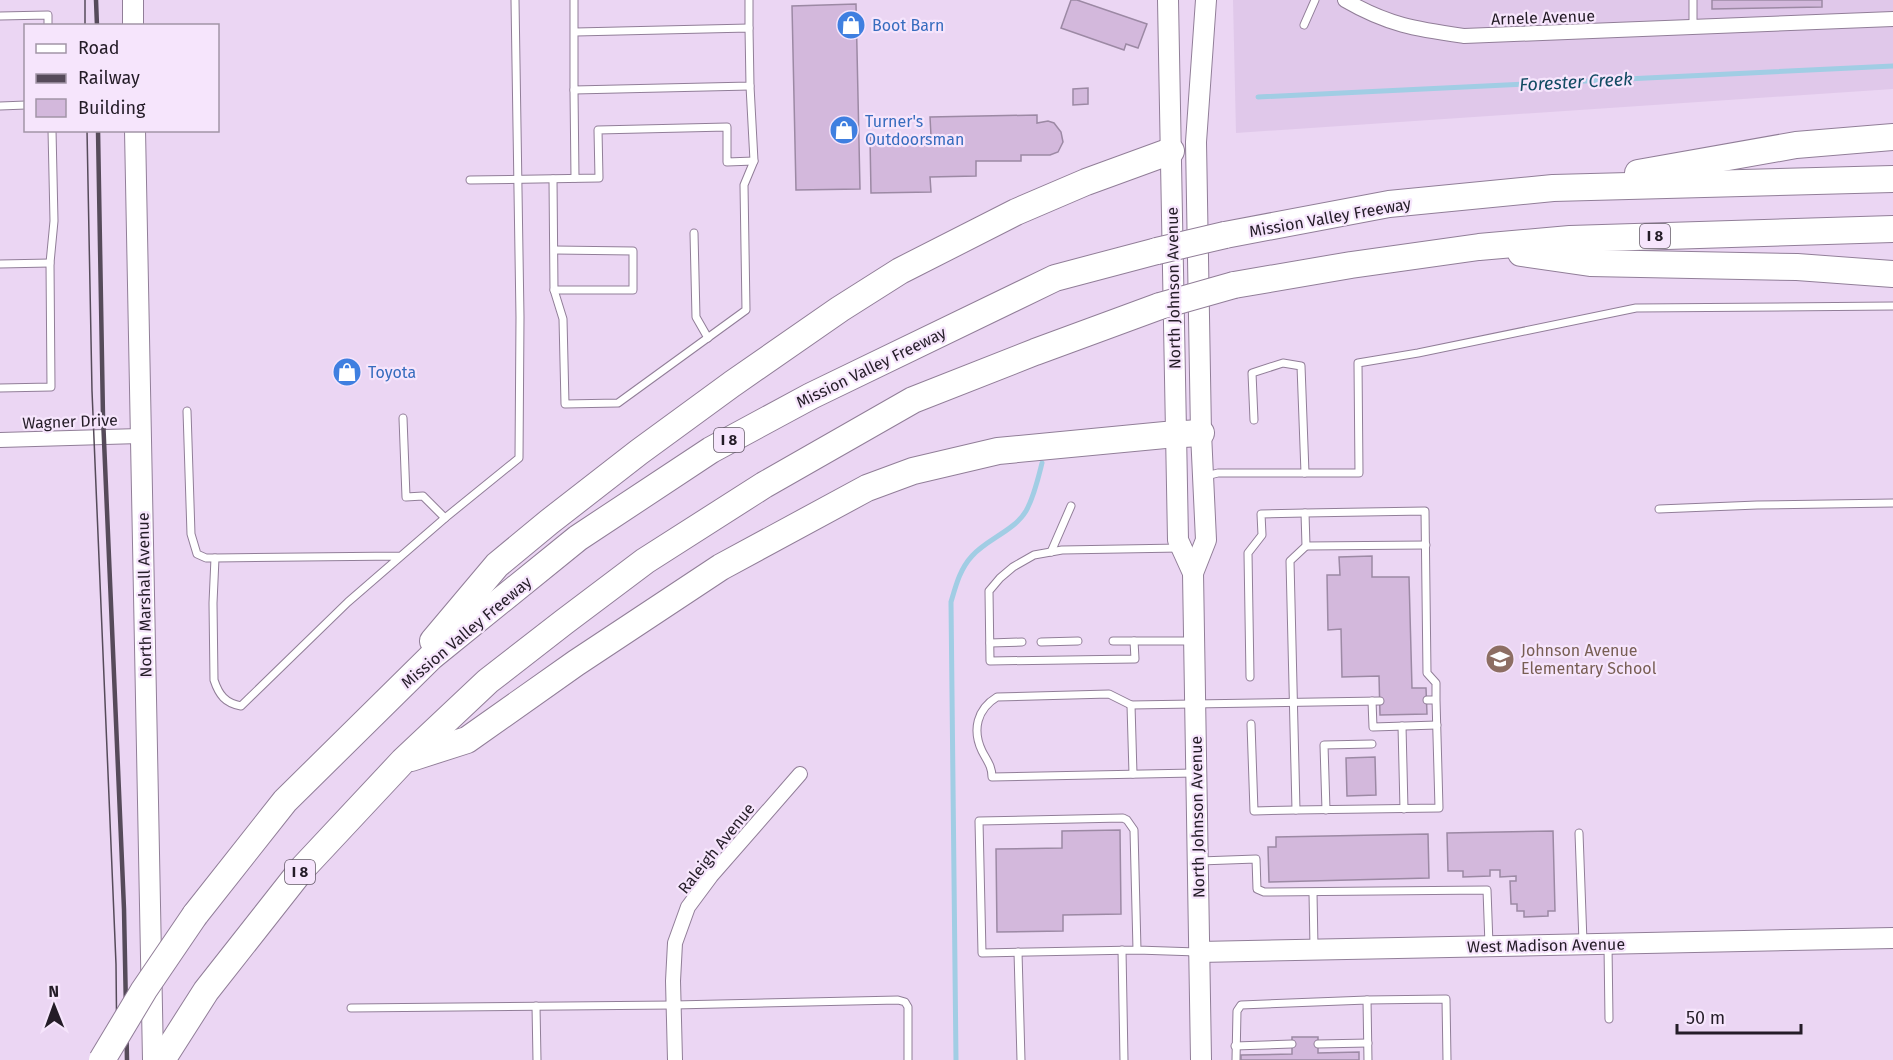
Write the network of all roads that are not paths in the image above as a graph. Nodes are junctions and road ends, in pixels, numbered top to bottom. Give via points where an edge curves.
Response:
1 (133, 0) edge
2 (515, 0) edge
3 (574, 0) edge
4 (748, 0) edge
5 (1168, 0) edge
6 (1206, 0) edge
7 (1315, 0) edge
8 (1345, 0) edge
9 (1693, 0) edge
10 (0, 16) edge
11 (1893, 20) edge
12 (48, 24) edge
13 (133, 24) edge
14 (1304, 25) dead end
15 (1693, 27) junction
16 (749, 28) junction
17 (576, 32) junction
18 (750, 86) junction
19 (574, 90) junction
20 (24, 105) edge
21 (0, 106) edge
22 (51, 132) edge
23 (135, 132) edge
24 (1893, 137) edge
25 (1171, 151) junction
26 (754, 161) junction
27 (575, 178) junction
28 (554, 179) junction
29 (1893, 179) edge
30 (470, 180) dead end
31 (518, 180) junction
32 (1553, 188) junction
33 (1893, 229) edge
34 (1831, 230) junction
35 (694, 232) dead end
36 (1893, 235) edge
37 (1479, 247) junction
38 (555, 250) junction
39 (50, 263) junction
40 (0, 264) edge
41 (1893, 274) edge
42 (554, 290) junction
43 (1893, 306) edge
44 (708, 338) junction
45 (0, 388) edge
46 (187, 411) dead end
47 (403, 418) dead end
48 (1254, 420) dead end
49 (1189, 434) junction
50 (140, 436) junction
51 (0, 440) edge
52 (1305, 473) junction
53 (1203, 476) junction
54 (1893, 503) edge
55 (1071, 506) dead end
56 (1659, 509) dead end
57 (1305, 513) junction
58 (445, 518) junction
59 (1426, 545) junction
60 (1306, 546) junction
61 (1183, 548) junction
62 (1051, 552) junction
63 (400, 556) junction
64 (215, 558) junction
65 (1193, 573) junction
66 (1078, 641) dead end
67 (1113, 641) dead end
68 (1134, 641) junction
69 (1194, 641) junction
70 (1022, 642) dead end
71 (1041, 642) dead end
72 (990, 643) junction
73 (1250, 677) dead end
74 (1427, 700) dead end
75 (1436, 700) junction
76 (1293, 702) junction
77 (1131, 705) junction
78 (1195, 705) junction
79 (1251, 724) dead end
80 (1437, 725) junction
81 (1402, 726) junction
82 (359, 728) junction
83 (1372, 744) dead end
84 (403, 761) junction
85 (1196, 773) junction
86 (800, 774) dead end
87 (1133, 774) junction
88 (1404, 809) junction
89 (1296, 810) junction
90 (1326, 810) junction
91 (1579, 833) dead end
92 (1198, 861) junction
93 (1313, 893) junction
94 (1893, 938) edge
95 (1583, 944) junction
96 (1607, 944) junction
97 (1489, 946) junction
98 (1314, 949) junction
99 (1137, 950) junction
100 (1122, 951) junction
101 (1018, 952) junction
102 (1199, 952) junction
103 (1367, 1000) junction
104 (674, 1005) junction
105 (536, 1006) junction
106 (351, 1008) dead end
107 (1609, 1019) dead end
108 (1368, 1043) junction
109 (1292, 1044) dead end
110 (1318, 1044) dead end
111 (1235, 1046) junction
112 (102, 1060) edge
113 (153, 1060) edge
114 (162, 1060) edge
115 (537, 1060) edge
116 (675, 1060) edge
117 (908, 1060) edge
118 (1021, 1060) edge
119 (1124, 1060) edge
120 (1201, 1060) edge
121 (1236, 1060) edge
122 (1368, 1060) edge
123 (1447, 1060) edge

1 - 13 main road
2 - 31 lane
3 - 17 lane
4 - 16 lane
5 - 25 main road, North Johnson Avenue
6 - 49 main road, North Johnson Avenue via 1196,142
7 - 14 lane
8 - 15 street, Arnele Avenue via 1405,27 1464,36
9 - 15 lane
10 - 12 lane via 48,15
11 - 15 street, Arnele Avenue
16 - 17 lane
16 - 18 lane
17 - 19 lane
18 - 19 lane
18 - 26 lane
19 - 27 lane
20 - 21 lane
22 - 39 lane via 54,221
23 - 50 main road, North Marshall Avenue
24 - 32 highway via 1796,145
25 - 49 main road, North Johnson Avenue
25 - 82 highway via 1086,182 950,244 840,309 732,384 497,565
26 - 27 lane via 727,162 727,127 598,130 599,178
26 - 44 lane via 744,184 746,310
27 - 28 lane
28 - 31 lane
28 - 38 lane
29 - 32 highway, Mission Valley Freeway / I 8
30 - 31 lane
31 - 58 lane via 519,458
32 - 82 highway, Mission Valley Freeway / I 8, bridge via 1389,204 1157,250 1055,278 821,391 711,450 578,538 431,657
33 - 34 highway, I 8
34 - 36 highway
34 - 37 highway, I 8 via 1570,239
35 - 44 lane via 696,317
37 - 41 highway via 1590,263 1797,267
37 - 84 highway, I 8, bridge via 1234,285 1160,306 913,400 764,485 645,561 488,681
38 - 42 lane
38 - 42 lane via 633,251 633,290
39 - 40 lane
39 - 45 lane via 51,387
42 - 44 lane via 563,319 565,404 618,403
43 - 52 lane via 1636,308 1358,363 1359,473
46 - 64 lane via 190,534 197,554
47 - 58 lane via 406,497 423,496
48 - 52 lane via 1252,373 1283,363 1300,366
49 - 53 main road, North Johnson Avenue
49 - 61 main road, North Johnson Avenue via 1178,540
49 - 84 highway via 998,452 913,471 867,488 721,567 467,740
50 - 51 street, Wagner Drive
50 - 113 main road, North Marshall Avenue
52 - 53 lane
53 - 65 main road, North Johnson Avenue via 1206,540
54 - 56 lane
55 - 62 lane
57 - 59 lane via 1425,511
57 - 60 lane
57 - 73 lane via 1262,514 1262,535 1248,553
58 - 63 lane
59 - 60 lane
59 - 75 lane via 1427,673 1436,683
60 - 76 lane via 1290,561
61 - 62 lane
61 - 65 main road, North Johnson Avenue
62 - 72 lane via 1034,555 1013,567 989,591
63 - 64 lane
63 - 64 lane via 241,706 224,700 214,680
65 - 69 main road, North Johnson Avenue
66 - 71 lane
67 - 68 lane
68 - 69 lane
68 - 72 lane via 1135,659 990,661
69 - 78 main road, North Johnson Avenue
70 - 72 lane
74 - 75 lane
75 - 80 lane
76 - 78 lane
76 - 81 lane via 1376,701 1373,727
76 - 89 lane
77 - 78 lane
77 - 87 lane
77 - 87 lane via 1109,694 997,697 983,709 976,727 981,748 992,767 992,777
78 - 85 main road, North Johnson Avenue
79 - 89 lane via 1254,811
80 - 81 lane
80 - 88 lane via 1439,808
81 - 88 lane
82 - 112 highway, Mission Valley Freeway / I 8, bridge via 285,801 195,915
83 - 90 lane via 1324,745
84 - 114 highway, I 8 via 302,869 206,992
85 - 87 lane
85 - 92 main road, North Johnson Avenue
86 - 104 street, Raleigh Avenue via 688,907 675,943
88 - 90 lane
89 - 90 lane
91 - 95 lane
92 - 93 lane via 1256,860 1257,889
92 - 102 main road, North Johnson Avenue
93 - 97 lane via 1487,890
93 - 98 lane
94 - 96 main road, West Madison Avenue
95 - 96 main road, West Madison Avenue
95 - 97 main road, West Madison Avenue
96 - 107 lane
97 - 98 main road, West Madison Avenue
98 - 102 main road, West Madison Avenue
99 - 100 lane
99 - 101 lane via 1134,830 1128,820 979,821 982,953
99 - 102 lane
100 - 101 lane
100 - 119 lane
101 - 118 lane
102 - 120 main road, North Johnson Avenue
103 - 108 lane
103 - 111 lane via 1241,1005 1237,1011
103 - 123 lane via 1446,999
104 - 105 lane
104 - 116 street, Raleigh Avenue
104 - 117 lane via 898,1000 908,1007
105 - 106 lane
105 - 115 lane
108 - 110 lane
108 - 122 lane
109 - 111 lane
111 - 121 lane

